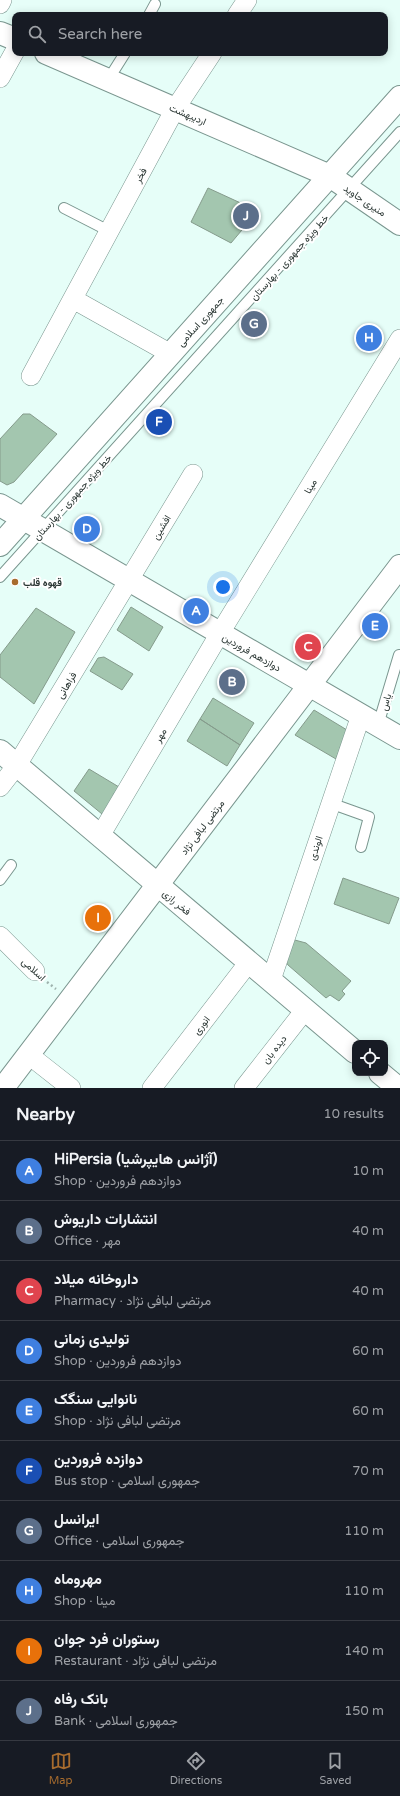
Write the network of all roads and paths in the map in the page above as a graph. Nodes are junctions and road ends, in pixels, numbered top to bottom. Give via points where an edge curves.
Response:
1 (2, 0) edge
2 (247, 0) edge
3 (0, 4) edge
4 (156, 4) dead end
5 (151, 12) edge
6 (239, 12) edge
7 (0, 33) edge
8 (12, 39) edge
9 (12, 56) edge
10 (53, 56) edge
11 (123, 56) edge
12 (210, 56) edge
13 (0, 78) edge
14 (108, 80) junction
15 (400, 97) edge
16 (175, 109) junction
17 (400, 132) edge
18 (330, 176) junction
19 (350, 189) junction
20 (64, 208) dead end
21 (400, 224) edge
22 (109, 231) junction
23 (72, 299) junction
24 (400, 339) edge
25 (171, 354) junction
26 (31, 376) dead end
27 (193, 474) dead end
28 (0, 505) edge
29 (23, 519) junction
30 (42, 529) junction
31 (0, 545) edge
32 (400, 566) edge
33 (0, 577) edge
34 (130, 580) junction
35 (220, 633) junction
36 (399, 655) dead end
37 (310, 685) junction
38 (370, 720) junction
39 (400, 738) edge
40 (0, 751) edge
41 (17, 765) junction
42 (0, 787) edge
43 (330, 803) junction
44 (100, 836) junction
45 (360, 847) dead end
46 (11, 866) dead end
47 (0, 880) edge
48 (158, 885) junction
49 (0, 936) edge
50 (249, 962) junction
51 (35, 971) joint
52 (271, 980) junction
53 (70, 1001) junction
54 (305, 1010) junction
55 (352, 1049) edge
56 (29, 1055) junction
57 (4, 1088) edge
58 (71, 1088) edge
59 (152, 1088) edge
60 (244, 1088) edge

1 - 3 street
2 - 6 street
4 - 5 lane
7 - 8 main road
9 - 13 street
10 - 14 main road, اردیبهشت
11 - 14 lane
12 - 16 street, فخر
14 - 16 main road, اردیبهشت
15 - 18 main road, جمهوری اسلامی
16 - 18 main road, اردیبهشت
16 - 22 street, فخر
17 - 19 lane, خط ویژه جمهوری - بهارستان
18 - 19 main road, منیری جاوید
18 - 25 main road, جمهوری اسلامی
19 - 21 main road, منیری جاوید
19 - 30 lane, خط ویژه جمهوری - بهارستان
20 - 22 lane
22 - 23 street, فخر
23 - 25 street
23 - 26 street, فخر
24 - 35 street, مینا
25 - 29 main road, جمهوری اسلامی
27 - 34 street, افشین
28 - 29 main road, دوازدهم فروردین
29 - 30 main road, دوازدهم فروردین
29 - 31 main road, جمهوری اسلامی
30 - 33 lane, خط ویژه جمهوری - بهارستان
30 - 34 main road, دوازدهم فروردین
32 - 37 main road, مرتضی لبافی نژاد
34 - 35 main road, دوازدهم فروردین
34 - 41 street, فراهانی
35 - 37 main road, دوازدهم فروردین
35 - 44 street, مهر
36 - 38 lane, یاس
37 - 38 main road, دوازدهم فروردین
37 - 48 main road, مرتضی لبافی نژاد
38 - 39 main road, دوازدهم فروردین
38 - 43 street, الوندی
40 - 41 main road, فخر رازی
41 - 42 street, فراهانی
41 - 44 main road, فخر رازی
43 - 45 lane via 369,817
43 - 52 street, الوندی
44 - 48 main road, فخر رازی
46 - 47 lane
48 - 50 main road, فخر رازی
48 - 53 main road, مرتضی لبافی نژاد
49 - 51 street, اسلامی
50 - 52 main road, فخر رازی
50 - 59 street, انوری
51 - 53 path, اسلامی
52 - 54 main road, فخر رازی
53 - 56 main road, مرتضی لبافی نژاد
54 - 55 main road, فخر رازی
54 - 60 street, دیده بان
56 - 57 main road, مرتضی لبافی نژاد
56 - 58 street

